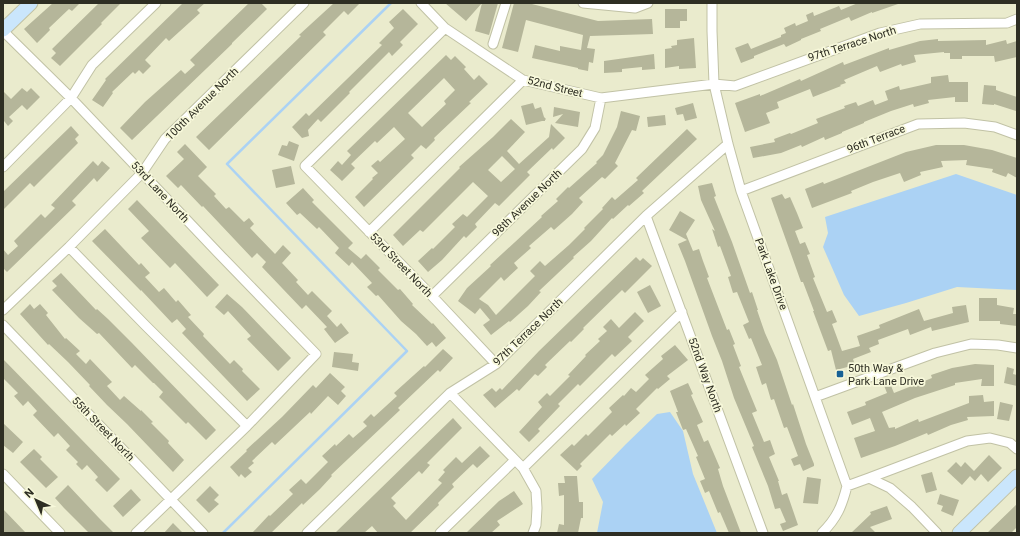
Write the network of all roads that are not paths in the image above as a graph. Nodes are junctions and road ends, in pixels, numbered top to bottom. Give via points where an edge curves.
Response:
1 (31, 3) edge
2 (156, 3) edge
3 (304, 3) edge
4 (421, 3) edge
5 (506, 3) edge
6 (585, 3) edge
7 (648, 3) edge
8 (712, 3) edge
9 (1017, 20) edge
10 (445, 28) junction
11 (3, 31) edge
12 (493, 44) dead end
13 (523, 80) junction
14 (714, 84) junction
15 (71, 98) junction
16 (601, 98) junction
17 (1017, 135) edge
18 (728, 144) junction
19 (3, 167) edge
20 (142, 173) junction
21 (741, 190) junction
22 (646, 216) junction
23 (369, 232) junction
24 (69, 247) junction
25 (432, 296) junction
26 (3, 310) edge
27 (682, 312) junction
28 (3, 325) edge
29 (1017, 348) edge
30 (496, 364) junction
31 (450, 393) junction
32 (815, 397) junction
33 (247, 426) junction
34 (1017, 450) edge
35 (515, 460) junction
36 (523, 468) junction
37 (3, 474) edge
38 (1017, 476) edge
39 (869, 478) junction
40 (847, 486) junction
41 (171, 499) junction
42 (60, 533) edge
43 (136, 533) edge
44 (203, 533) edge
45 (307, 533) edge
46 (440, 533) edge
47 (533, 533) edge
48 (763, 533) edge
49 (822, 533) edge
50 (937, 533) edge
51 (959, 533) edge

1 - 11 street
2 - 15 street via 92,66
3 - 20 street, 100th Avenue North via 165,139
4 - 10 street, 52nd Street
5 - 12 street
6 - 7 street via 635,8
8 - 14 street, Park Lake Drive
9 - 14 street, 97th Terrace North via 1007,24 920,24 880,33 735,86
10 - 13 street, 52nd Street
10 - 23 street, 53rd Street North via 306,166
11 - 15 street, 53rd Lane North
13 - 16 street, 52nd Street
13 - 23 street
14 - 16 street, 52nd Street
14 - 18 street, Park Lake Drive
15 - 19 street
15 - 20 street, 53rd Lane North
16 - 25 street, 98th Avenue North via 595,128 582,149
17 - 21 street, 96th Terrace via 995,126 964,123 918,124
18 - 21 street, Park Lake Drive
18 - 22 street, 97th Terrace North
20 - 24 street, 100th Avenue North
20 - 33 street, 53rd Lane North via 316,354
21 - 32 street, Park Lake Drive
22 - 27 street, 52nd Way North
22 - 30 street, 97th Terrace North
23 - 25 street, 53rd Street North
24 - 26 street, 100th Avenue North
24 - 33 street
25 - 30 street, 53rd Street North
27 - 36 street
27 - 48 street, 52nd Way North
28 - 41 street, 55th Street North
29 - 32 street via 971,344 935,353
30 - 31 street, 97th Terrace North
31 - 35 street
31 - 45 street, 97th Terrace North
32 - 40 street, Park Lake Drive
33 - 41 street
34 - 39 street via 1010,443 990,438 967,441
35 - 36 street
35 - 46 street
36 - 47 street via 536,491 536,525
37 - 42 street
38 - 51 street
39 - 40 street
39 - 50 street via 890,488
40 - 49 street via 842,506 832,523
41 - 43 street
41 - 44 street, 55th Street North

